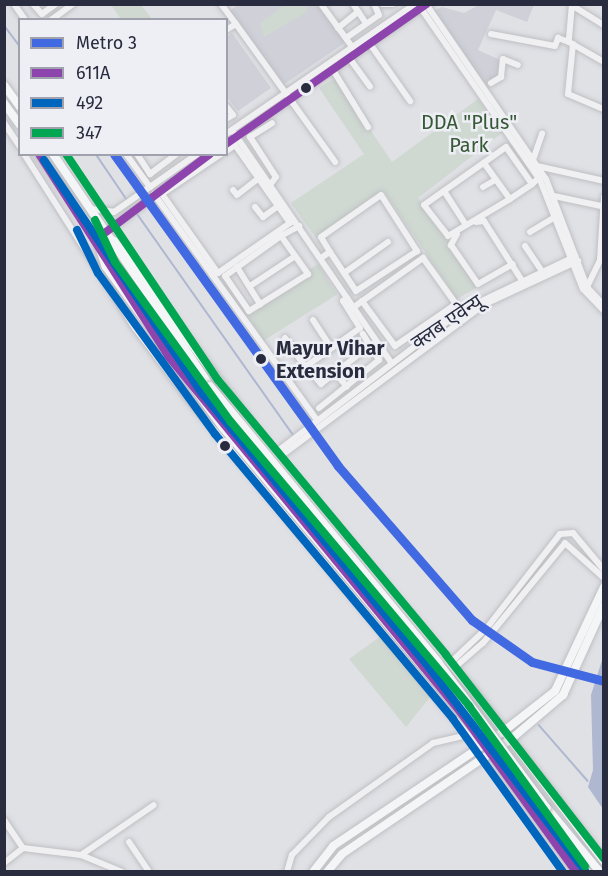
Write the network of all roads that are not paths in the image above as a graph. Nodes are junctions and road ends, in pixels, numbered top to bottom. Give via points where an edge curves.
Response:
1 (14, 4) edge
2 (33, 4) edge
3 (57, 4) edge
4 (73, 4) edge
5 (221, 4) edge
6 (321, 4) edge
7 (353, 4) edge
8 (374, 4) edge
9 (382, 4) edge
10 (393, 4) edge
11 (422, 5) edge
12 (572, 5) edge
13 (358, 12) junction
14 (24, 18) edge
15 (54, 18) edge
16 (366, 23) junction
17 (236, 24) junction
18 (603, 25) edge
19 (338, 28) junction
20 (228, 29) edge
21 (491, 34) dead end
22 (346, 38) junction
23 (571, 43) junction
24 (370, 44) junction
25 (352, 48) junction
26 (350, 58) junction
27 (603, 62) edge
28 (518, 65) dead end
29 (333, 70) junction
30 (491, 83) dead end
31 (4, 85) edge
32 (370, 87) dead end
33 (290, 95) junction
34 (410, 100) dead end
35 (4, 103) edge
36 (18, 104) edge
37 (603, 109) edge
38 (18, 122) edge
39 (4, 123) edge
40 (272, 123) dead end
41 (368, 127) dead end
42 (229, 132) edge
43 (542, 134) dead end
44 (237, 141) junction
45 (228, 143) edge
46 (18, 144) edge
47 (228, 149) edge
48 (25, 156) edge
49 (40, 156) edge
50 (54, 156) edge
51 (127, 156) edge
52 (138, 156) edge
53 (174, 156) edge
54 (194, 156) edge
55 (208, 156) edge
56 (218, 156) edge
57 (335, 162) dead end
58 (484, 163) junction
59 (535, 163) junction
60 (259, 178) junction
61 (539, 178) junction
62 (495, 180) junction
63 (603, 181) edge
64 (532, 184) junction
65 (270, 185) junction
66 (150, 187) junction
67 (483, 187) dead end
68 (232, 190) dead end
69 (444, 191) junction
70 (154, 194) junction
71 (554, 196) junction
72 (603, 197) edge
73 (510, 199) junction
74 (278, 206) junction
75 (601, 206) junction
76 (255, 207) dead end
77 (91, 210) junction
78 (555, 217) junction
79 (290, 218) junction
80 (466, 225) junction
81 (299, 226) junction
82 (530, 232) dead end
83 (107, 234) junction
84 (281, 236) junction
85 (388, 242) dead end
86 (98, 243) junction
87 (525, 246) dead end
88 (330, 252) junction
89 (294, 257) junction
90 (321, 258) junction
91 (574, 260) junction
92 (513, 264) junction
93 (237, 267) junction
94 (542, 271) junction
95 (344, 273) junction
96 (521, 279) junction
97 (250, 286) junction
98 (587, 287) junction
99 (347, 298) junction
100 (362, 301) junction
101 (260, 304) junction
102 (456, 304) junction
103 (603, 305) edge
104 (354, 307) junction
105 (461, 311) junction
106 (603, 311) edge
107 (313, 320) dead end
108 (363, 334) dead end
109 (285, 338) dead end
110 (374, 343) junction
111 (332, 348) junction
112 (391, 361) junction
113 (305, 367) junction
114 (395, 367) junction
115 (313, 374) dead end
116 (335, 374) junction
117 (288, 379) junction
118 (347, 387) junction
119 (319, 408) dead end
120 (241, 412) junction
121 (316, 419) junction
122 (223, 428) junction
123 (304, 433) junction
124 (275, 455) junction
125 (259, 469) junction
126 (568, 532) junction
127 (569, 543) junction
128 (323, 557) junction
129 (603, 570) edge
130 (603, 578) edge
131 (603, 587) edge
132 (603, 605) edge
133 (452, 665) junction
134 (504, 731) junction
135 (468, 735) junction
136 (510, 740) junction
137 (480, 745) junction
138 (490, 754) junction
139 (536, 774) junction
140 (517, 789) junction
141 (154, 806) dead end
142 (4, 820) edge
143 (129, 842) dead end
144 (23, 848) junction
145 (81, 855) junction
146 (603, 861) edge
147 (4, 863) edge
148 (123, 872) edge
149 (149, 872) edge
150 (286, 872) edge
151 (313, 872) edge
152 (327, 872) edge
153 (576, 872) edge
154 (587, 872) edge
155 (600, 872) edge

1 - 14 street
2 - 3 street via 42,14
4 - 15 street
5 - 17 street
6 - 19 street
7 - 13 street
8 - 16 street via 380,14
9 - 10 street
11 - 24 street
11 - 25 street
11 - 59 street
11 - 61 street
12 - 18 street
12 - 23 street
13 - 16 street
13 - 19 street
16 - 22 street
17 - 20 street
17 - 33 street
19 - 22 street
21 - 23 street via 555,46 558,38
22 - 25 street
23 - 27 street
23 - 37 street via 568,94
24 - 26 street
24 - 34 street
25 - 33 street
26 - 29 street
26 - 32 street
28 - 30 street via 503,59 501,77
29 - 33 street
29 - 41 street
31 - 36 highway
33 - 42 street
33 - 44 street
33 - 57 street
35 - 38 highway
39 - 46 street
40 - 65 street via 250,137 276,177
42 - 44 street
43 - 59 street
44 - 45 street
44 - 47 street
44 - 60 street
44 - 65 street
48 - 128 street via 135,328
49 - 86 highway
50 - 77 highway
51 - 66 street
52 - 53 street via 150,174
54 - 66 street
55 - 70 street
56 - 79 street via 162,194 218,273
58 - 62 street
58 - 64 street via 508,148
58 - 69 street
59 - 63 street
59 - 71 street
60 - 68 street via 237,195
60 - 74 street
61 - 64 street
61 - 78 street
62 - 67 street
62 - 73 street
64 - 73 street
65 - 79 street
66 - 77 street via 109,213
69 - 80 street
69 - 80 street via 424,205 448,236
70 - 83 street via 124,214
70 - 117 street
71 - 75 street
71 - 91 street
72 - 75 street
73 - 80 street
74 - 76 street via 263,218
74 - 79 street
75 - 98 street via 600,260
77 - 83 highway
78 - 82 street
78 - 91 street
79 - 81 street
81 - 84 street
81 - 90 street
83 - 120 main road via 128,252
83 - 155 highway, bridge via 210,386 438,662
84 - 89 street
84 - 93 street
85 - 95 street
86 - 122 main road via 106,267
86 - 154 highway, bridge via 230,427 438,675
87 - 94 street
88 - 90 street
88 - 95 street
88 - 95 street via 321,237 381,195 417,251 356,291
89 - 97 street
89 - 101 street via 308,274
90 - 99 street
91 - 94 street, क्लब एवेन्यू
91 - 98 street
91 - 106 street via 590,302
91 - 114 street, क्लब एवेन्यू via 488,301
92 - 92 street via 478,284 453,248 453,239 484,221
92 - 96 street
93 - 97 street
93 - 101 street via 225,276 249,311
94 - 96 street, क्लब एवेन्यू
96 - 105 street, क्लब एवेन्यू
97 - 101 street
98 - 103 street
99 - 104 street
99 - 111 street via 343,301 360,328
100 - 102 street via 395,346
100 - 102 street via 423,258
100 - 104 street
102 - 105 street
104 - 110 street
105 - 112 street, क्लब एवेन्यू
107 - 111 street
108 - 110 street
109 - 113 street
110 - 112 street
110 - 116 street
110 - 118 street via 379,360
111 - 113 street
112 - 114 street
112 - 121 street, क्लब एवेन्यू
113 - 117 street
114 - 123 street, क्लब एवेन्यू
115 - 116 street via 321,384
116 - 118 street
117 - 121 street
118 - 119 street
120 - 122 main road via 239,426
120 - 124 main road
121 - 123 street, क्लब एवेन्यू
122 - 125 main road
123 - 124 street
124 - 125 street
124 - 133 main road
125 - 128 main road
126 - 127 street
126 - 129 street
126 - 133 street via 534,562 486,629
127 - 130 street
127 - 133 street via 539,569 483,643
128 - 135 street
128 - 137 main road
131 - 134 main road via 555,691
132 - 136 main road via 563,695
133 - 134 main road
134 - 136 main road
134 - 137 highway
135 - 137 street
135 - 150 street via 433,743 329,817 292,855
136 - 138 highway
136 - 139 main road
137 - 138 main road
137 - 151 highway via 333,846
138 - 140 main road
138 - 152 highway via 342,854
139 - 140 main road via 519,774
139 - 146 main road
140 - 153 main road
141 - 145 street
142 - 144 street
143 - 149 street
144 - 145 street
144 - 147 street
145 - 148 street

